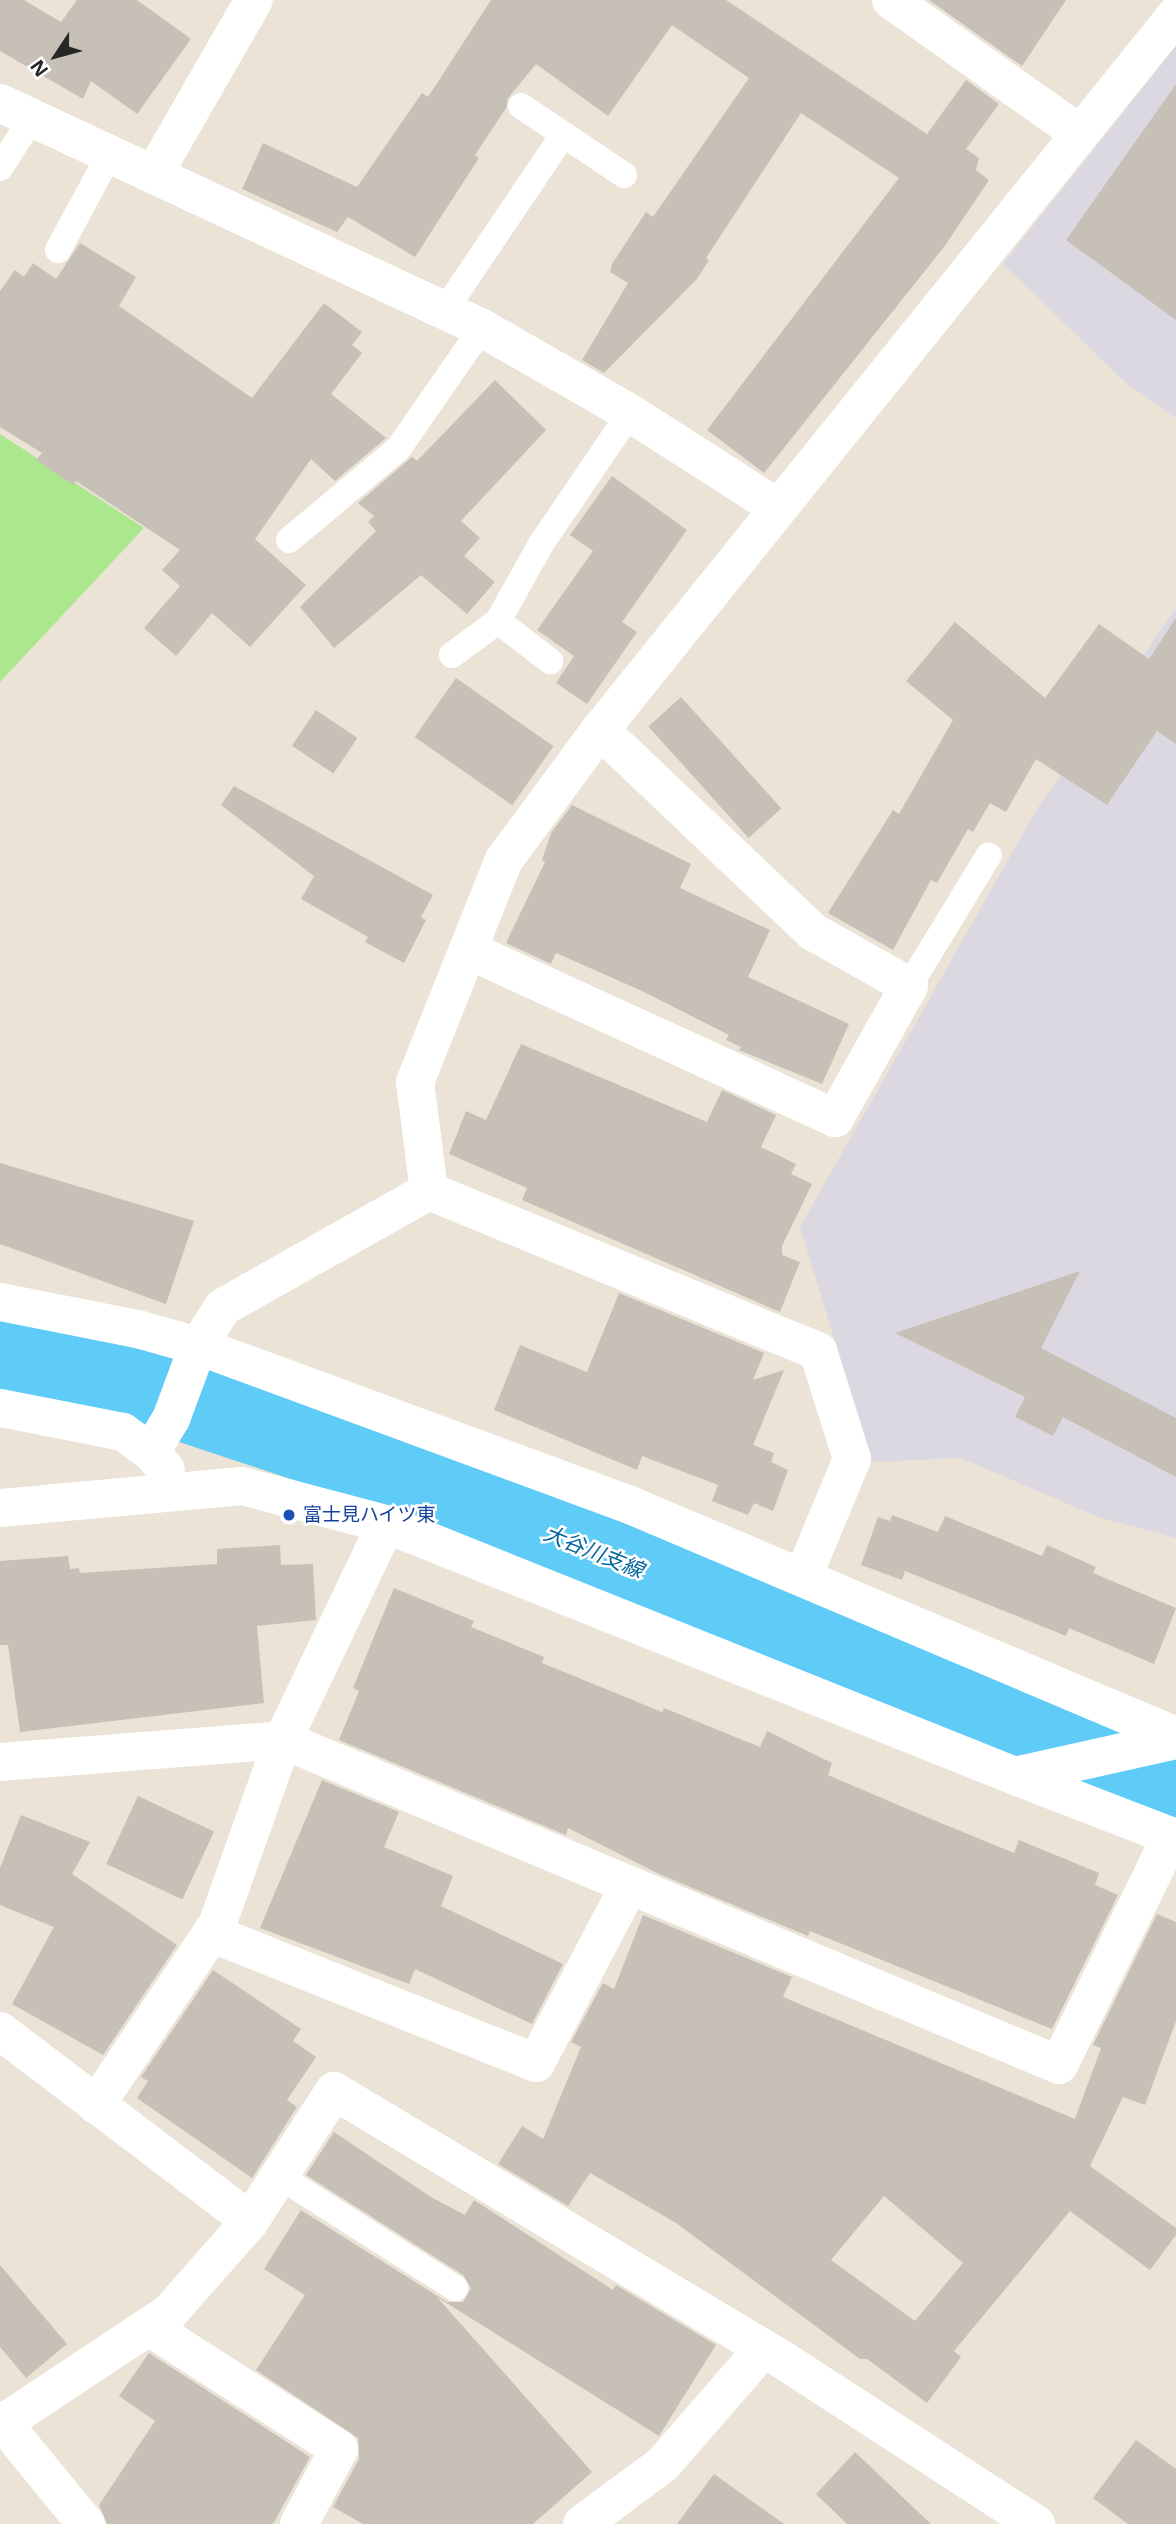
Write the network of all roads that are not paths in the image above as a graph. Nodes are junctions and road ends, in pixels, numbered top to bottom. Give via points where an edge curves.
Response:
1 (254, 0) edge
2 (891, 0) edge
3 (1176, 15) edge
4 (521, 106) dead end
5 (16, 110) edge
6 (1079, 133) junction
7 (563, 135) junction
8 (111, 152) junction
9 (0, 168) edge
10 (155, 172) junction
11 (624, 175) dead end
12 (58, 250) dead end
13 (445, 310) junction
14 (482, 328) junction
15 (630, 413) junction
16 (778, 508) junction
17 (289, 540) dead end
18 (498, 621) junction
19 (452, 654) dead end
20 (550, 662) dead end
21 (600, 730) junction
22 (989, 855) dead end
23 (468, 950) junction
24 (909, 986) junction
25 (429, 1191) junction
26 (0, 1302) edge
27 (194, 1357) junction
28 (0, 1408) edge
29 (151, 1452) junction
30 (182, 1488) junction
31 (0, 1508) edge
32 (386, 1524) junction
33 (803, 1577) junction
34 (1176, 1738) edge
35 (283, 1740) junction
36 (0, 1762) edge
37 (1015, 1776) junction
38 (1173, 1837) edge
39 (629, 1885) junction
40 (211, 1933) junction
41 (0, 2031) edge
42 (96, 2105) junction
43 (279, 2176) junction
44 (250, 2221) junction
45 (455, 2288) dead end
46 (149, 2327) junction
47 (763, 2349) junction
48 (2, 2424) edge
49 (86, 2524) edge
50 (299, 2524) edge
51 (582, 2524) edge
52 (1037, 2524) edge

1 - 10 street
2 - 6 street
3 - 6 street
4 - 7 lane
5 - 8 street
5 - 9 lane
6 - 16 street
7 - 11 lane
7 - 13 lane
8 - 10 street
8 - 12 lane
10 - 13 street
13 - 14 street
14 - 15 street
14 - 17 lane via 398,449
15 - 16 street
15 - 18 lane via 541,544
16 - 21 street
18 - 19 lane
18 - 20 lane
21 - 23 street via 505,860
21 - 24 street via 813,932
22 - 24 lane
23 - 24 street via 835,1118
23 - 25 street via 415,1082
25 - 27 street via 223,1307
25 - 33 street via 818,1350 852,1459
26 - 27 street via 141,1330
27 - 29 street via 171,1419
27 - 33 street via 630,1505
28 - 29 street via 123,1432
29 - 30 street
30 - 31 street
30 - 32 street via 242,1486
32 - 35 street
32 - 37 street
33 - 34 street
34 - 37 street
35 - 36 street
35 - 39 street
35 - 40 street
37 - 38 street
38 - 39 street via 1059,2065
39 - 40 street via 536,2063
40 - 42 street
41 - 42 street
42 - 44 street
43 - 44 street
43 - 45 lane
43 - 47 street via 334,2091
44 - 46 street via 169,2313
46 - 48 street
46 - 50 street via 339,2449
47 - 51 street via 663,2464
47 - 52 street
48 - 49 street

